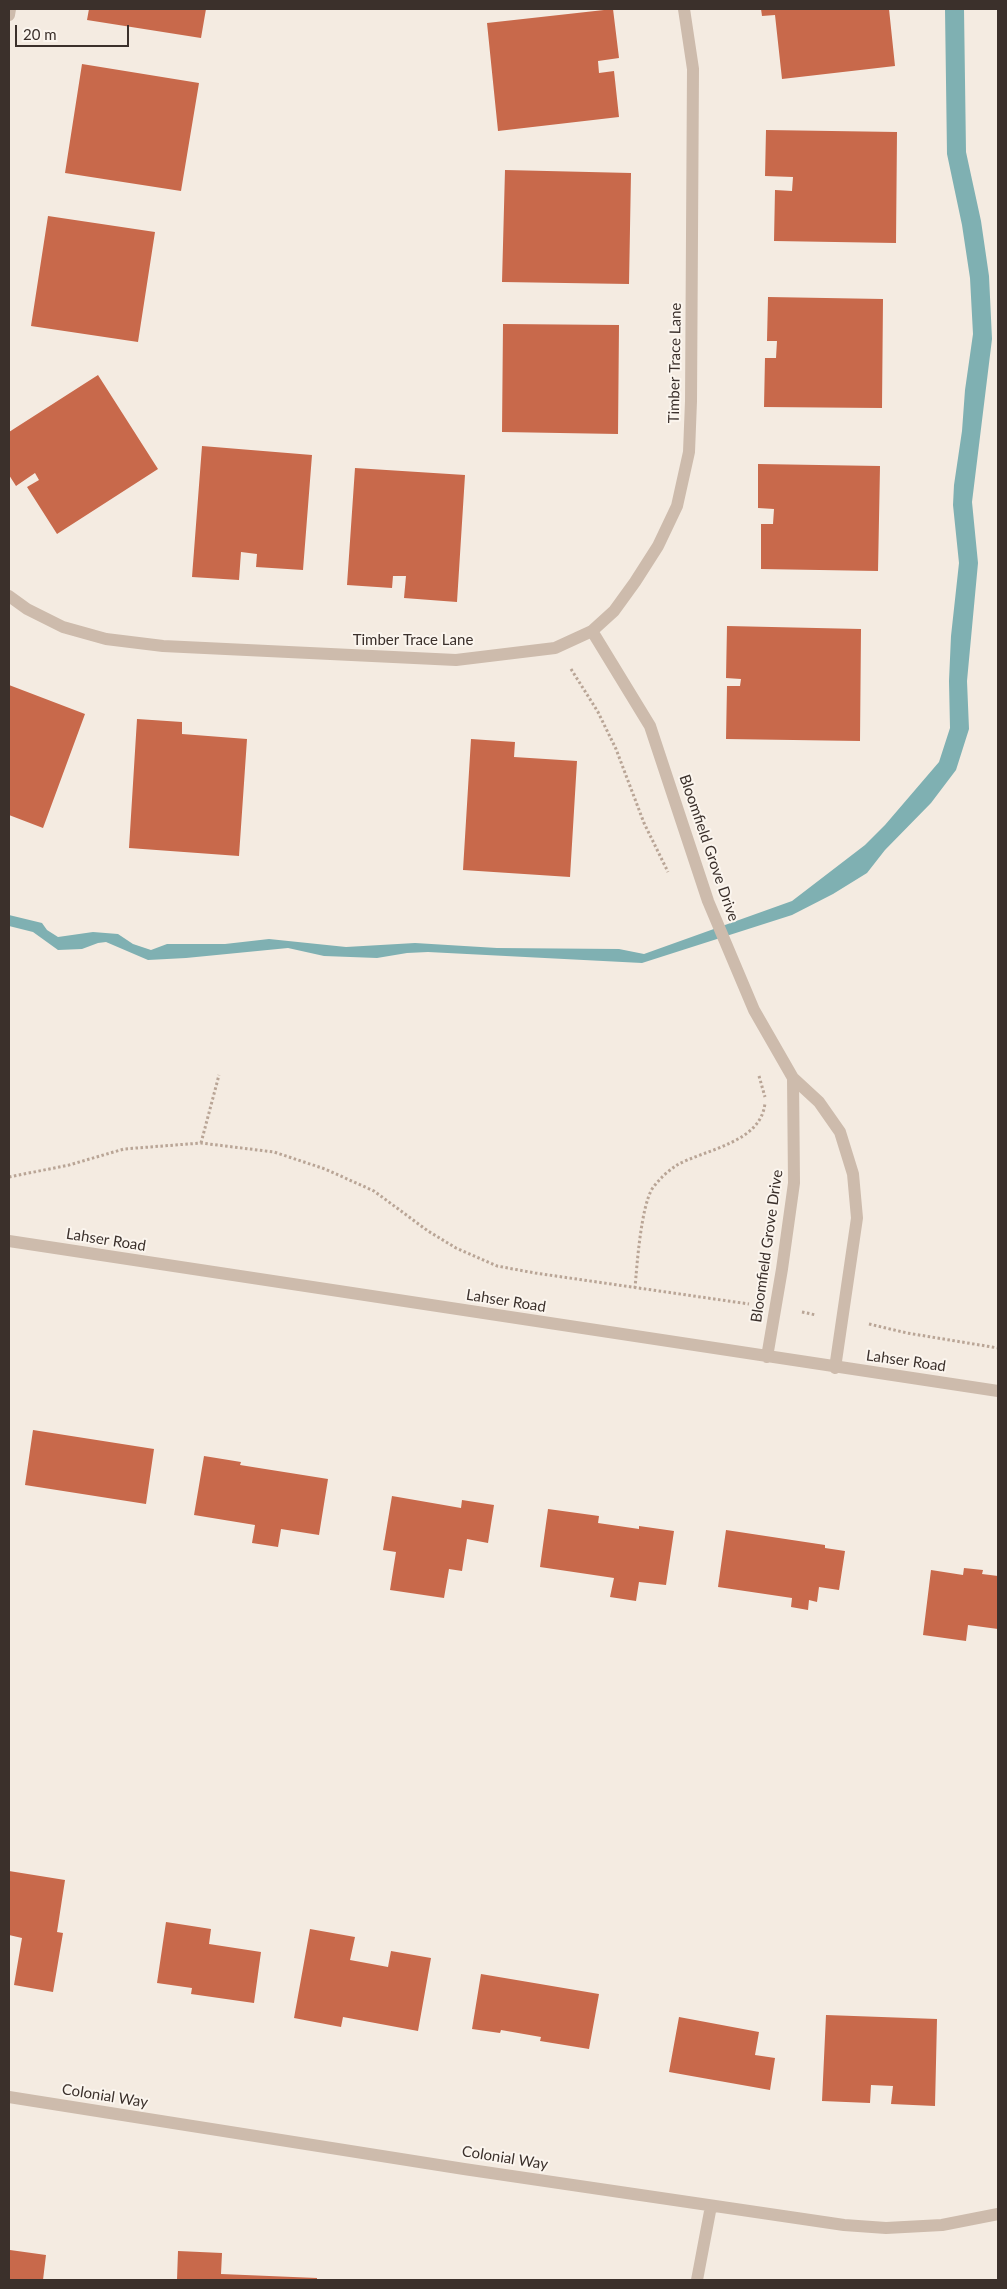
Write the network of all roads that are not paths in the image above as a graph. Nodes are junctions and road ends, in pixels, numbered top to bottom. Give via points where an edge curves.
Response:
1 (10, 9) edge
2 (684, 9) edge
3 (9, 14) edge
4 (9, 596) edge
5 (592, 630) junction
6 (793, 1078) junction
7 (9, 1241) edge
8 (767, 1357) junction
9 (835, 1368) junction
10 (998, 1391) edge
11 (9, 2097) edge
12 (711, 2206) junction
13 (998, 2214) edge
14 (697, 2280) edge

1 - 3 street
2 - 5 street, Timber Trace Lane via 693,78 689,452 677,506 658,546 614,611
4 - 5 street, Timber Trace Lane via 63,627 106,639 163,646 456,660 556,648
5 - 6 street, Bloomfield Grove Drive via 650,726 708,901 741,982
6 - 8 street, Bloomfield Grove Drive via 794,1183
6 - 9 street, Bloomfield Grove Drive via 818,1102 840,1132 853,1174 856,1218
7 - 8 street, Lahser Road
8 - 9 street, Lahser Road
9 - 10 street, Lahser Road
11 - 12 street, Colonial Way
12 - 13 street, Colonial Way via 886,2228 942,2225
12 - 14 street

